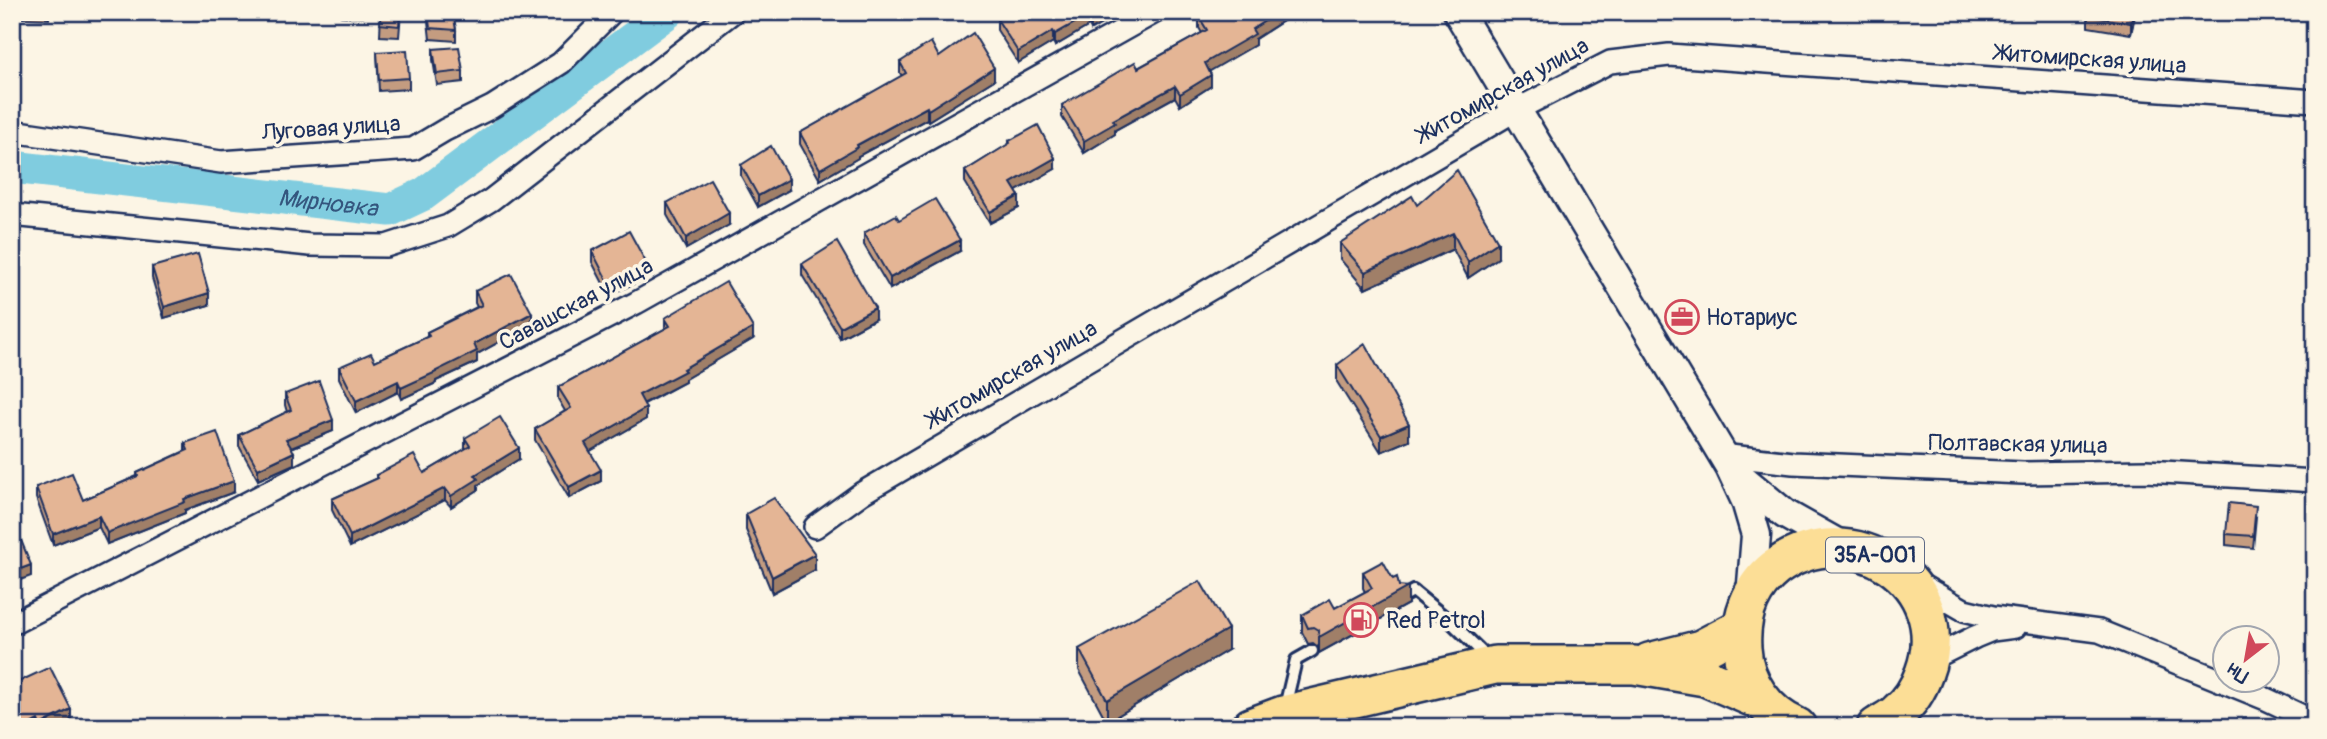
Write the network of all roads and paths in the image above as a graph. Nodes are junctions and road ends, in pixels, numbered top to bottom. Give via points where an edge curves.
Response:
1 (612, 12) edge
2 (733, 12) edge
3 (1155, 12) edge
4 (1458, 12) edge
5 (2315, 101) edge
6 (1516, 110) junction
7 (12, 131) edge
8 (12, 215) edge
9 (1726, 461) junction
10 (2315, 481) edge
11 (815, 527) dead end
12 (1842, 546) junction
13 (1900, 572) junction
14 (1405, 596) edge
15 (1746, 612) junction
16 (2042, 622) junction
17 (12, 624) edge
18 (1312, 651) dead end
19 (1495, 665) junction
20 (1634, 665) junction
21 (1924, 674) junction
22 (1761, 701) junction
23 (1267, 721) edge
24 (2315, 722) edge
25 (1797, 727) edge
26 (1876, 727) edge
27 (1917, 727) edge

1 - 7 street, Луговая улица via 561,63 413,149 220,162
2 - 8 street via 491,200 448,226 386,246 310,245
3 - 17 street, Савашская улица via 636,303
4 - 6 main road
5 - 6 street, Житомирская улица via 1669,55 1609,62
6 - 9 main road
6 - 11 street, Житомирская улица via 862,493
9 - 10 street, Полтавская улица via 2023,473 2146,471
9 - 12 main road via 1784,514
9 - 15 main road via 1746,501 1756,535
12 - 13 highway, 35А-001 via 1873,554
12 - 15 highway, 35А-001 via 1814,548 1789,558 1767,574
13 - 16 street via 1964,610
13 - 21 highway, 35А-001 via 1920,597 1930,628
14 - 19 lane via 1413,591
15 - 20 highway, 35А-001 via 1701,649
15 - 22 highway, 35А-001 via 1744,666
16 - 21 street via 1992,630
16 - 24 street via 2099,631
18 - 23 lane via 1296,660
19 - 20 highway, 35А-001
19 - 23 highway, 35А-001
20 - 22 highway, 35А-001 via 1705,677
21 - 26 highway via 1899,712
21 - 27 highway, 35А-001
22 - 25 highway, 35А-001

